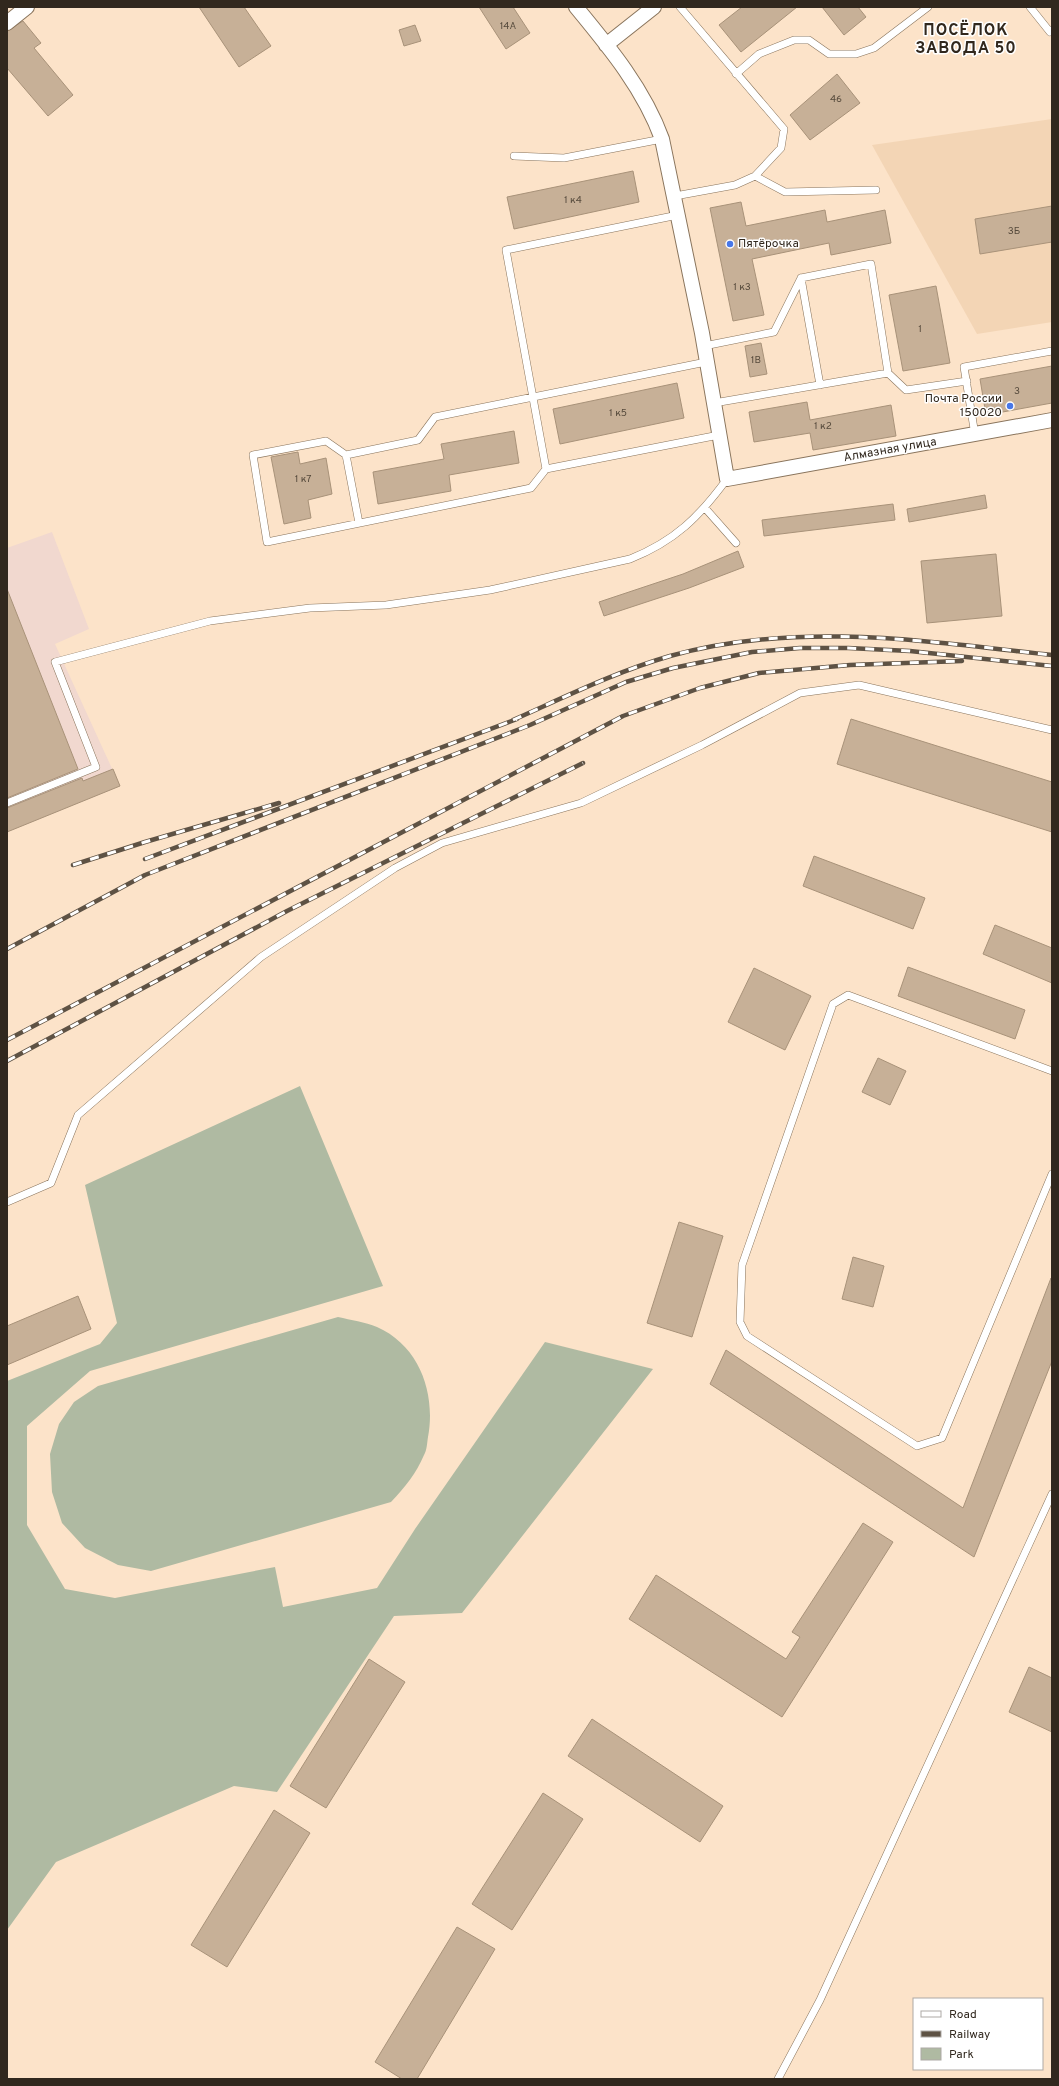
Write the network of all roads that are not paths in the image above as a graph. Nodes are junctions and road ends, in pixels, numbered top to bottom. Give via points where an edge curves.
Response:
1 (27, 7) edge
2 (576, 7) edge
3 (654, 7) edge
4 (680, 7) edge
5 (928, 7) edge
6 (1030, 7) edge
7 (919, 10) edge
8 (7, 23) edge
9 (1052, 30) edge
10 (606, 45) junction
11 (736, 74) junction
12 (662, 139) junction
13 (514, 156) dead end
14 (754, 176) junction
15 (876, 190) dead end
16 (675, 196) junction
17 (678, 215) junction
18 (801, 278) junction
19 (704, 346) junction
20 (1052, 351) edge
21 (706, 362) junction
22 (888, 373) junction
23 (967, 381) junction
24 (820, 385) junction
25 (532, 397) junction
26 (714, 403) junction
27 (1052, 420) edge
28 (719, 435) junction
29 (975, 435) junction
30 (346, 455) junction
31 (546, 469) junction
32 (727, 479) junction
33 (705, 508) junction
34 (359, 523) junction
35 (736, 543) dead end
36 (1052, 730) edge
37 (7, 804) edge
38 (1052, 1071) edge
39 (1052, 1174) edge
40 (7, 1202) edge
41 (1052, 1494) edge
42 (778, 2079) edge

1 - 8 street
2 - 10 street
3 - 10 street
4 - 11 lane
5 - 7 lane
6 - 9 lane via 1050,32
7 - 11 lane via 874,48 856,54 828,54 809,40 794,40 759,54
10 - 12 street via 650,110
11 - 14 lane via 784,130 781,148
12 - 13 lane via 564,158
12 - 16 street
14 - 15 lane via 785,192
14 - 16 lane via 735,185
16 - 17 street
17 - 19 street
17 - 25 lane via 506,250
18 - 19 lane via 774,332
18 - 22 lane via 871,264
18 - 24 lane
19 - 21 street
20 - 23 lane via 964,367
21 - 25 lane
21 - 26 street
22 - 23 lane via 906,390
22 - 24 lane
23 - 29 lane
24 - 26 lane
25 - 30 lane via 435,417 418,440
25 - 31 lane
26 - 28 street
27 - 29 street, Алмазная улица
28 - 31 lane
28 - 32 street
29 - 32 street, Алмазная улица
30 - 34 lane
30 - 34 lane via 326,440 253,454 267,542
31 - 34 lane via 531,488
32 - 33 lane
33 - 35 lane
33 - 37 lane via 651,551 606,566 490,590 386,605 310,608 210,621 55,662 96,767
36 - 40 lane via 859,685 800,693 702,745 581,803 442,843 395,868 261,958 78,1115 51,1183
38 - 39 lane via 848,995 833,1004 742,1265 740,1322 747,1336 917,1446 942,1438
41 - 42 lane via 820,2000

